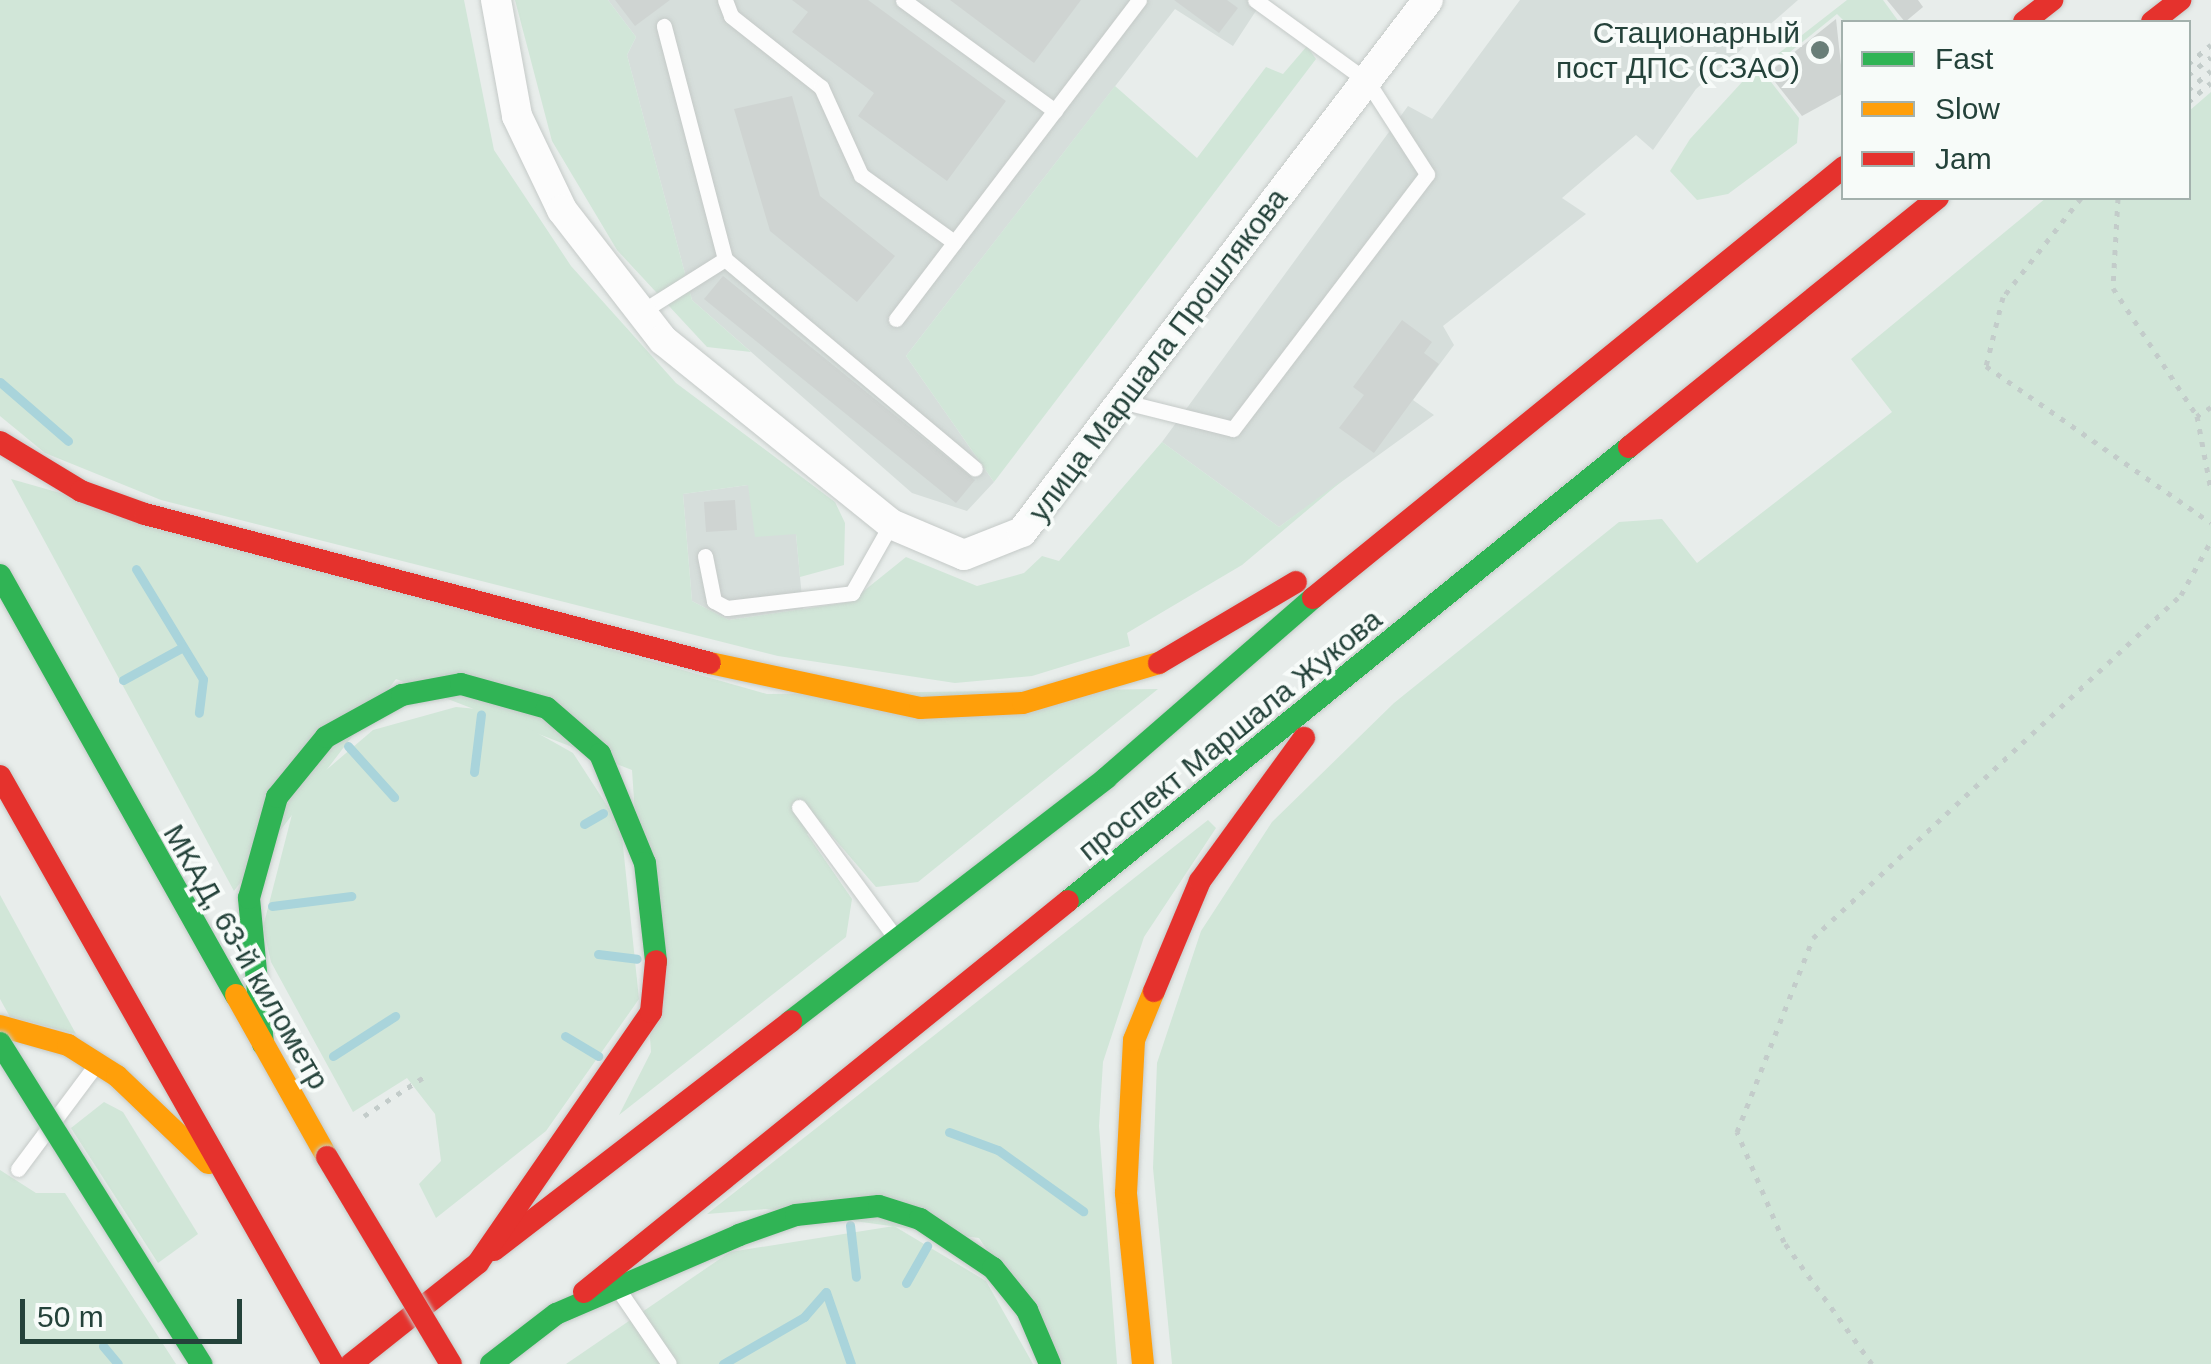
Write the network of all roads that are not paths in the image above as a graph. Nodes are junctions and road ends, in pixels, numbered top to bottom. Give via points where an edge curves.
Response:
1 (496, 0) edge
2 (725, 0) edge
3 (903, 0) edge
4 (1139, 0) edge
5 (1254, 0) edge
6 (1428, 0) edge
7 (2052, 0) edge
8 (2180, 0) edge
9 (2027, 20) edge
10 (2155, 20) edge
11 (664, 26) dead end
12 (1367, 82) junction
13 (1055, 111) junction
14 (1841, 169) edge
15 (1911, 206) edge
16 (954, 242) junction
17 (725, 259) junction
18 (641, 312) junction
19 (896, 319) dead end
20 (1122, 401) junction
21 (0, 442) edge
22 (975, 469) dead end
23 (1415, 510) junction
24 (891, 524) junction
25 (705, 556) dead end
26 (0, 575) edge
27 (1393, 643) junction
28 (0, 776) edge
29 (799, 806) dead end
30 (900, 943) junction
31 (0, 1026) edge
32 (0, 1043) edge
33 (263, 1044) junction
34 (96, 1064) junction
35 (18, 1169) dead end
36 (220, 1176) junction
37 (478, 1262) junction
38 (617, 1288) junction
39 (556, 1314) junction
40 (201, 1364) edge
41 (333, 1364) edge
42 (351, 1364) edge
43 (451, 1364) edge
44 (491, 1364) edge
45 (669, 1364) edge
46 (1050, 1364) edge
47 (1143, 1364) edge

1 - 18 street, улица Маршала Прошлякова via 518,116 562,210
2 - 16 lane via 730,16 821,87 861,175
3 - 13 lane
4 - 13 lane
5 - 12 lane
6 - 12 street, улица Маршала Прошлякова
7 - 9 main road
8 - 10 main road
11 - 17 lane
12 - 20 street, улица Маршала Прошлякова
12 - 20 lane via 1427,174 1233,429
13 - 16 lane
14 - 23 main road, проспект Маршала Жукова
15 - 27 main road, проспект Маршала Жукова
16 - 19 lane
17 - 18 lane
17 - 22 lane
18 - 24 street, улица Маршала Прошлякова via 662,340
20 - 24 street, улица Маршала Прошлякова via 1005,544 944,551
21 - 23 main road via 80,491 145,514 782,682 920,708 1023,703 1158,662
23 - 30 main road, проспект Маршала Жукова
24 - 25 lane via 852,592 727,608 714,601
26 - 33 main road, МКАД, 63-й километр
27 - 39 main road, проспект Маршала Жукова
27 - 47 main road via 1243,818 1154,973 1124,1106
28 - 36 main road
29 - 30 lane
30 - 37 main road, проспект Маршала Жукова
31 - 34 main road
32 - 40 main road, bridge
33 - 37 main road via 249,898 258,850 276,797 326,738 402,695 461,684 548,708 586,738 618,778 635,824 658,978 635,1042
33 - 43 main road, МКАД, 63-й километр, bridge
34 - 35 lane
34 - 36 main road
36 - 41 main road
37 - 42 main road
38 - 39 main road
38 - 45 lane
38 - 46 main road via 796,1214 878,1206 920,1219 993,1268 1027,1310
39 - 44 main road

